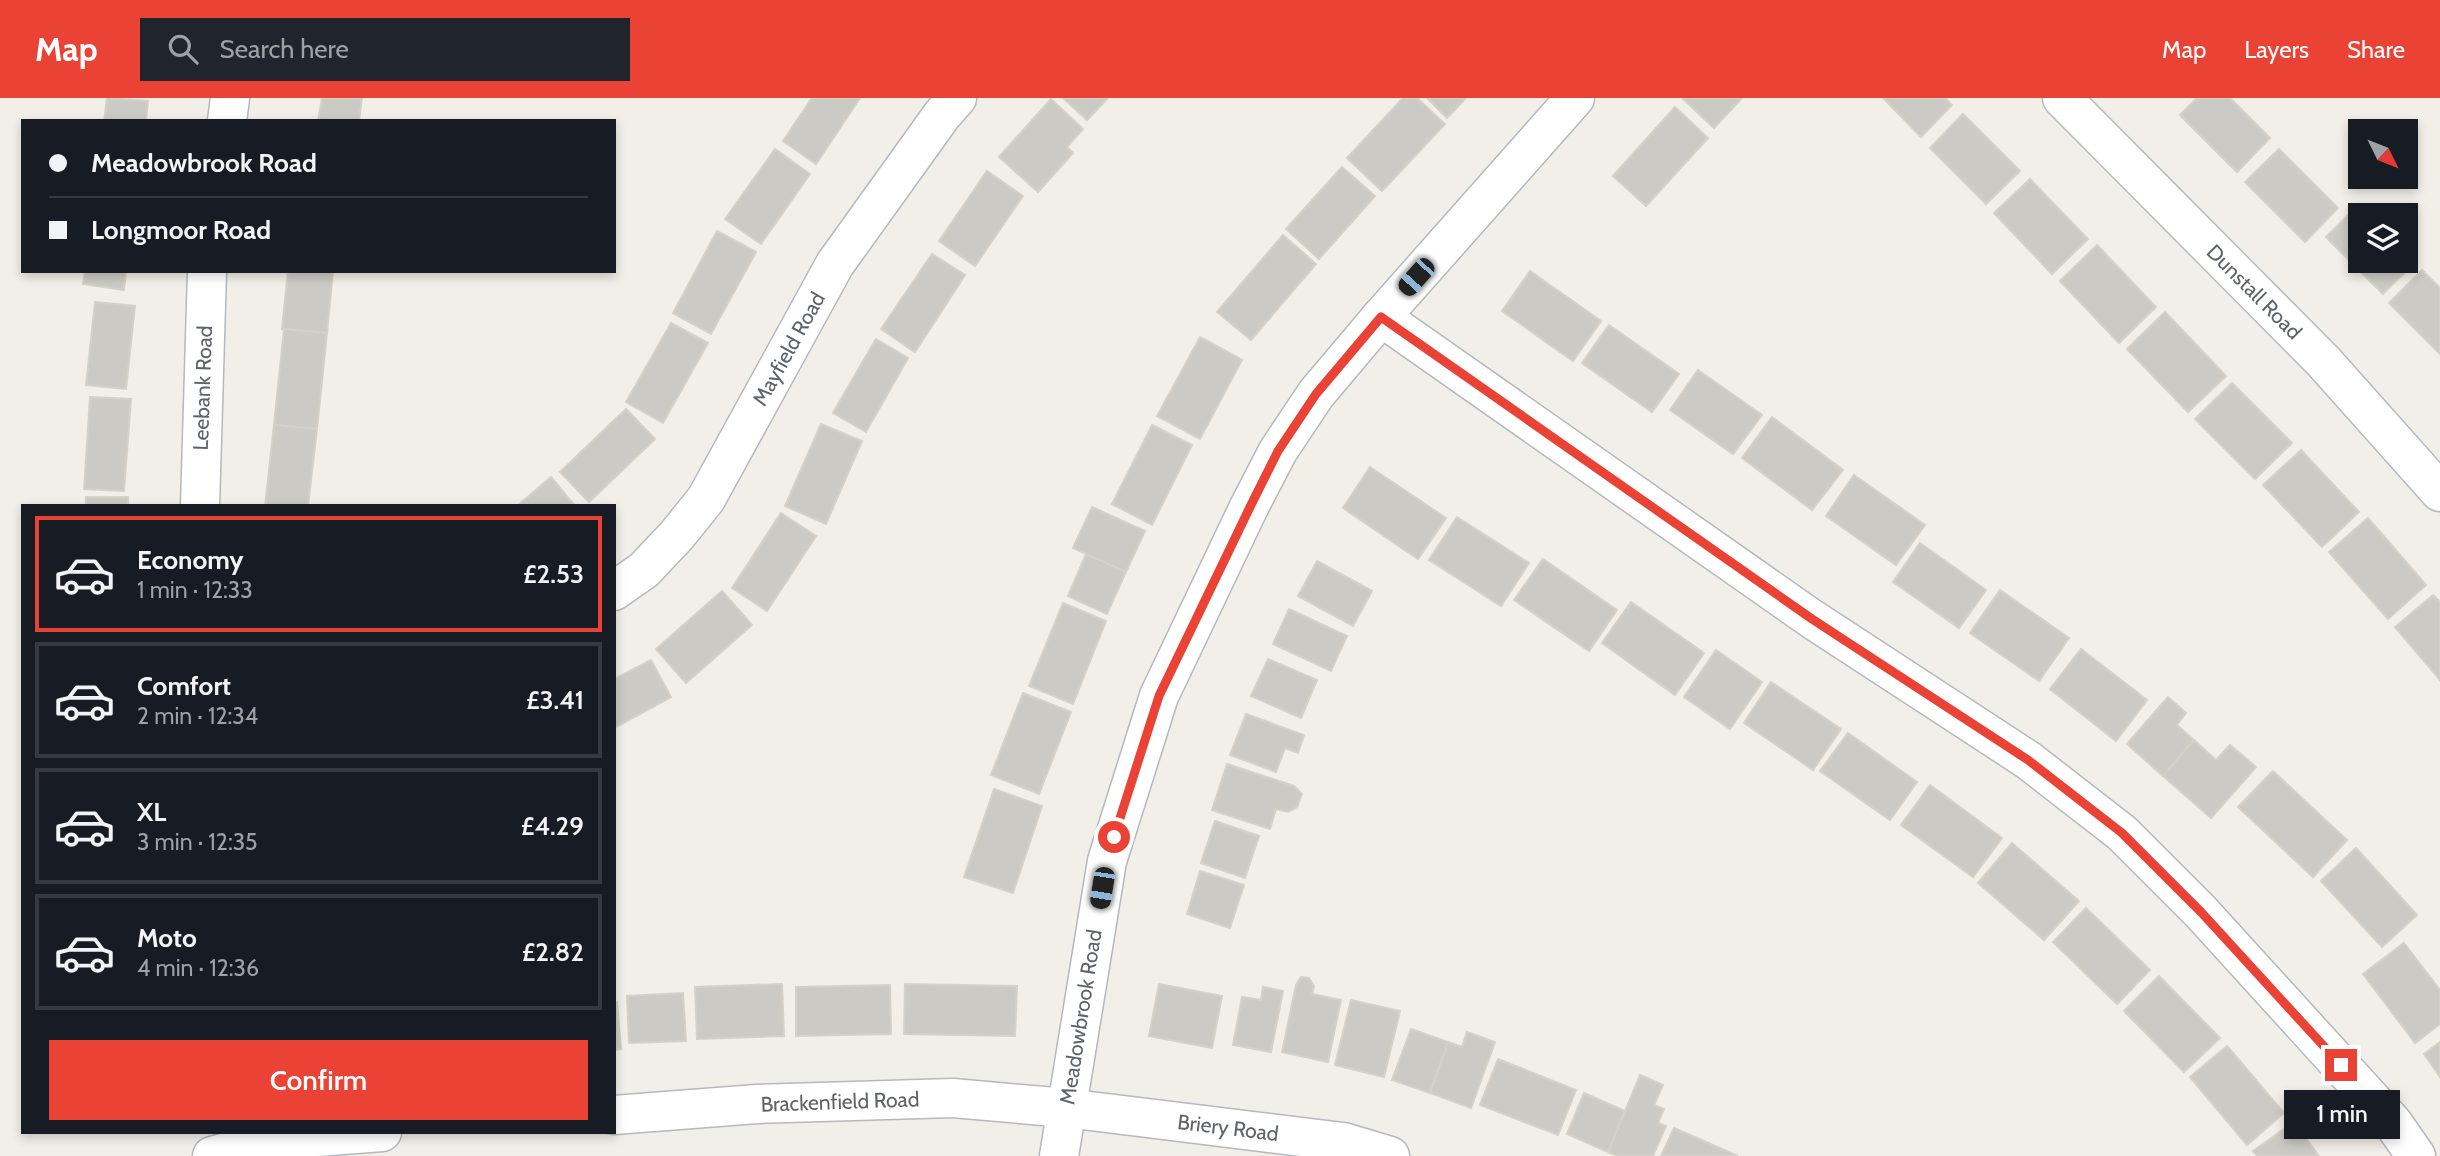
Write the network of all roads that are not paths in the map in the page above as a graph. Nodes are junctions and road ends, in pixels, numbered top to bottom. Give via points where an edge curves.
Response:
1 (230, 98) edge
2 (957, 98) edge
3 (1575, 98) edge
4 (2062, 98) edge
5 (227, 119) edge
6 (207, 273) edge
7 (1381, 317) junction
8 (2440, 492) edge
9 (200, 504) edge
10 (616, 590) edge
11 (1066, 1108) junction
12 (616, 1115) edge
13 (335, 1134) edge
14 (265, 1137) edge
15 (212, 1156) edge
16 (1059, 1156) edge
17 (1390, 1156) edge
18 (2416, 1156) edge

1 - 5 street
2 - 10 street, Mayfield Road via 835,264 706,499 644,570
3 - 7 street, Meadowbrook Road
4 - 8 street, Dunstall Road via 2323,362
6 - 9 street, Leebank Road
7 - 11 street, Meadowbrook Road via 1316,394 1278,451 1159,696 1107,861
7 - 18 street via 1812,619 2028,760 2122,833 2201,912 2393,1123
11 - 12 street, Brackenfield Road via 953,1098 757,1104
11 - 16 street, Meadowbrook Road
11 - 17 street, Briery Road via 1343,1142
13 - 14 street
14 - 15 street

